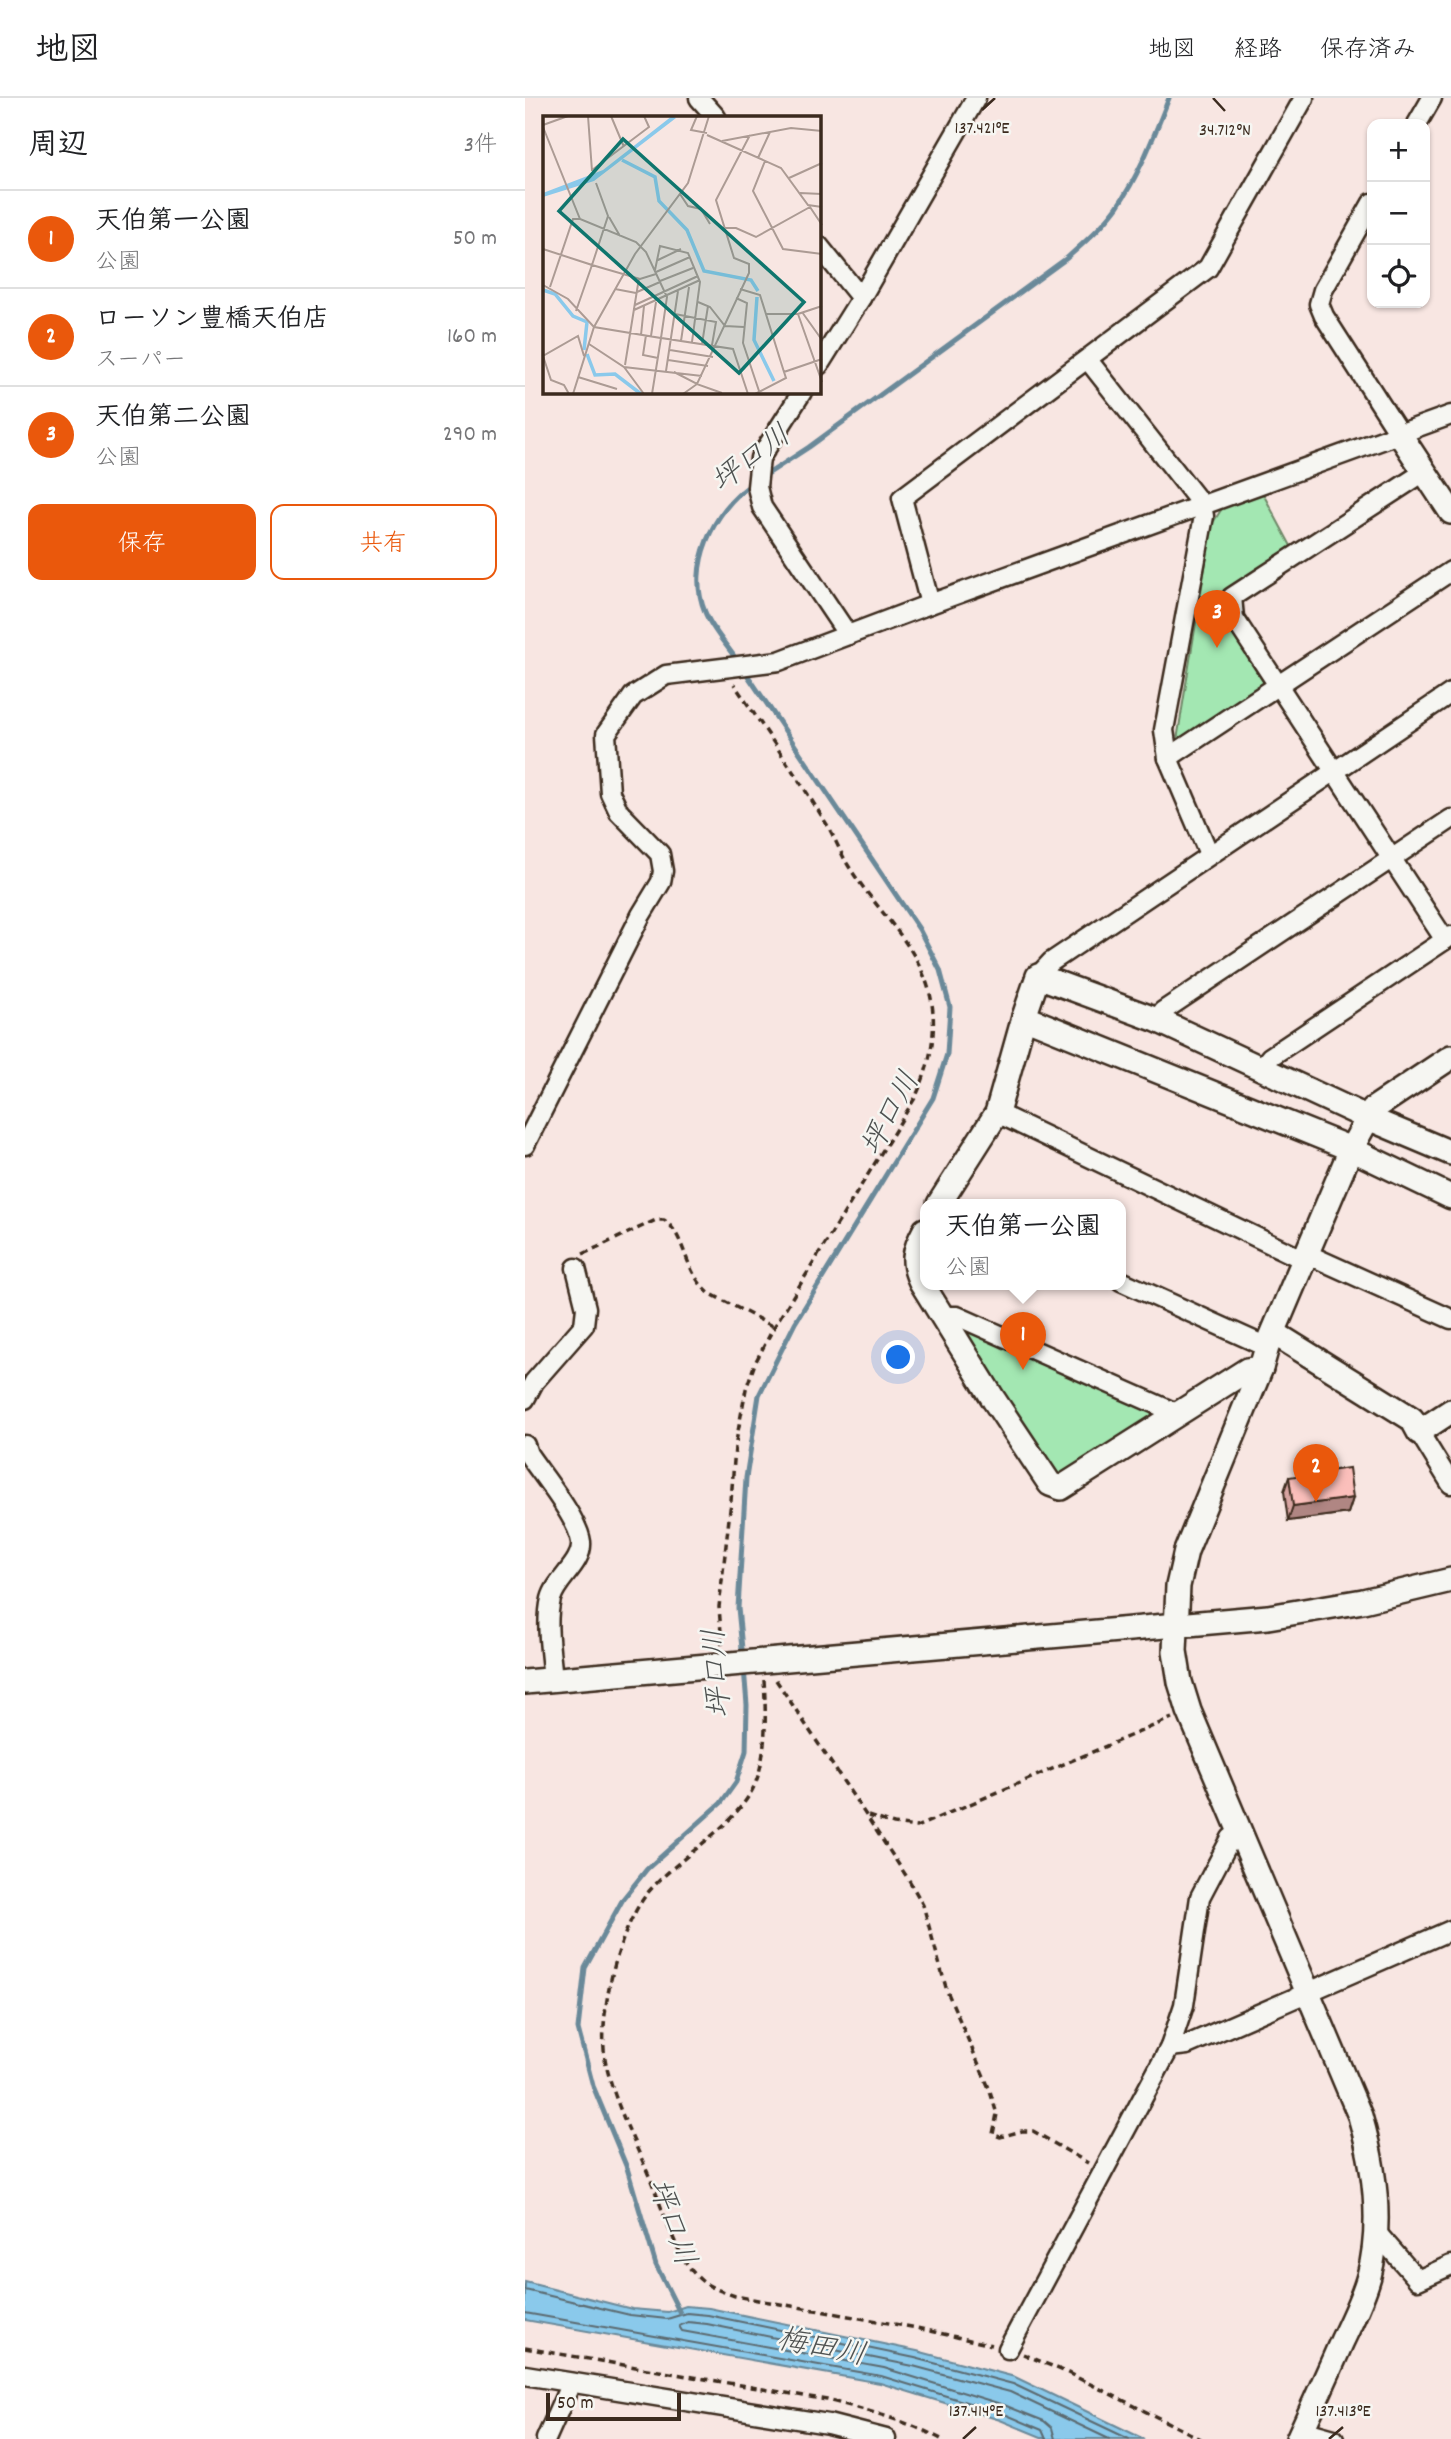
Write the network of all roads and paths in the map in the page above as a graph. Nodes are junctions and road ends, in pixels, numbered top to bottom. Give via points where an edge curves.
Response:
1 (699, 98) edge
2 (976, 98) edge
3 (1304, 98) edge
4 (1432, 98) edge
5 (715, 116) edge
6 (1420, 119) edge
7 (1367, 212) edge
8 (821, 248) edge
9 (861, 298) junction
10 (1088, 360) junction
11 (821, 362) edge
12 (801, 394) edge
13 (1451, 415) edge
14 (1399, 433) junction
15 (1424, 472) junction
16 (1202, 505) junction
17 (1451, 512) edge
18 (1451, 571) edge
19 (930, 604) junction
20 (848, 635) junction
21 (728, 667) junction
22 (1278, 686) junction
23 (1451, 693) edge
24 (1168, 758) junction
25 (1333, 771) junction
26 (1451, 819) edge
27 (1209, 854) junction
28 (1391, 858) junction
29 (1448, 938) edge
30 (1038, 976) junction
31 (1024, 1017) junction
32 (1157, 1020) junction
33 (1451, 1057) edge
34 (1261, 1068) junction
35 (997, 1113) junction
36 (1368, 1118) junction
37 (525, 1145) edge
38 (1351, 1149) junction
39 (1451, 1153) edge
40 (1451, 1197) edge
41 (945, 1199) edge
42 (920, 1240) edge
43 (1305, 1257) junction
44 (576, 1268) joint
45 (920, 1278) edge
46 (1126, 1283) edge
47 (926, 1290) edge
48 (940, 1316) junction
49 (1451, 1319) edge
50 (774, 1327) junction
51 (1268, 1349) junction
52 (525, 1399) edge
53 (1451, 1411) edge
54 (1177, 1413) junction
55 (1419, 1432) junction
56 (525, 1445) edge
57 (1451, 1484) edge
58 (1451, 1580) edge
59 (1175, 1625) junction
60 (763, 1661) junction
61 (726, 1664) junction
62 (553, 1680) junction
63 (525, 1682) edge
64 (1189, 1711) junction
65 (866, 1815) junction
66 (1240, 1831) junction
67 (1451, 1930) edge
68 (1307, 1993) junction
69 (1170, 2047) junction
70 (1103, 2172) junction
71 (1376, 2232) junction
72 (1451, 2265) edge
73 (525, 2348) edge
74 (1008, 2349) junction
75 (525, 2375) edge
76 (571, 2383) junction
77 (1300, 2435) edge
78 (546, 2439) edge
79 (886, 2439) edge
80 (941, 2439) edge
81 (1201, 2439) edge
82 (1334, 2439) edge

1 - 5 street
2 - 9 street
3 - 10 street via 1208,268
4 - 6 street
7 - 14 street via 1322,290 1319,304
8 - 9 street
9 - 11 street
10 - 16 street
10 - 19 street via 902,498
12 - 20 street via 760,458 762,507
13 - 14 street
14 - 15 street
14 - 16 street
15 - 17 street
15 - 22 street via 1232,597 1234,618
16 - 19 street
16 - 24 street via 1164,730
18 - 22 street
19 - 20 street
20 - 21 street via 779,661
21 - 37 street via 666,675 632,696 606,734 610,793 619,812 660,853 661,882
21 - 50 path via 848,865 922,967 933,1016 930,1058 915,1098
22 - 24 street
22 - 25 street
23 - 25 street
24 - 27 street
25 - 27 street
25 - 28 street
26 - 28 street
27 - 30 street via 1051,962
28 - 29 street
28 - 32 street via 1163,1011
29 - 34 street via 1270,1057
30 - 31 street
30 - 32 street
31 - 35 street
31 - 38 street
32 - 34 street
33 - 36 street via 1373,1109
34 - 36 street
35 - 41 street
35 - 43 street
36 - 38 street
36 - 39 street
38 - 40 street
38 - 43 street
42 - 45 street via 914,1267
43 - 49 street
43 - 51 street
44 - 50 path via 586,1252 664,1220 675,1230 700,1285
44 - 52 street via 586,1308 584,1325 534,1382
46 - 51 street
47 - 48 street
48 - 54 street via 957,1316
48 - 54 street via 1050,1484 1062,1488
50 - 61 path via 746,1389 735,1447 719,1607
51 - 54 street via 1247,1370
51 - 55 street via 1412,1419
51 - 59 street via 1186,1551
53 - 55 street
55 - 57 street
56 - 62 street via 573,1521 581,1543 577,1558 552,1596
58 - 59 street via 1363,1601
59 - 60 street
59 - 64 street via 1180,1682
60 - 61 street
60 - 65 path
60 - 74 path via 767,1716 751,1793 651,1889 635,1910 623,1939 604,2018 606,2062 617,2098 675,2241 702,2281 736,2296
61 - 62 street
62 - 63 street
64 - 65 path via 916,1827
64 - 66 street
65 - 70 path via 923,1905 947,1991 997,2113 993,2134 1000,2137 1033,2131
66 - 68 street
66 - 69 street via 1231,1838 1200,1897 1184,2005
67 - 68 street
68 - 69 street via 1187,2045
68 - 71 street via 1369,2146
69 - 70 street
70 - 74 street
71 - 72 street via 1418,2280
71 - 77 street via 1359,2304
73 - 80 path via 827,2400 872,2411
74 - 81 path via 1066,2372
75 - 76 street
76 - 78 street
76 - 79 street via 828,2424
77 - 82 street

